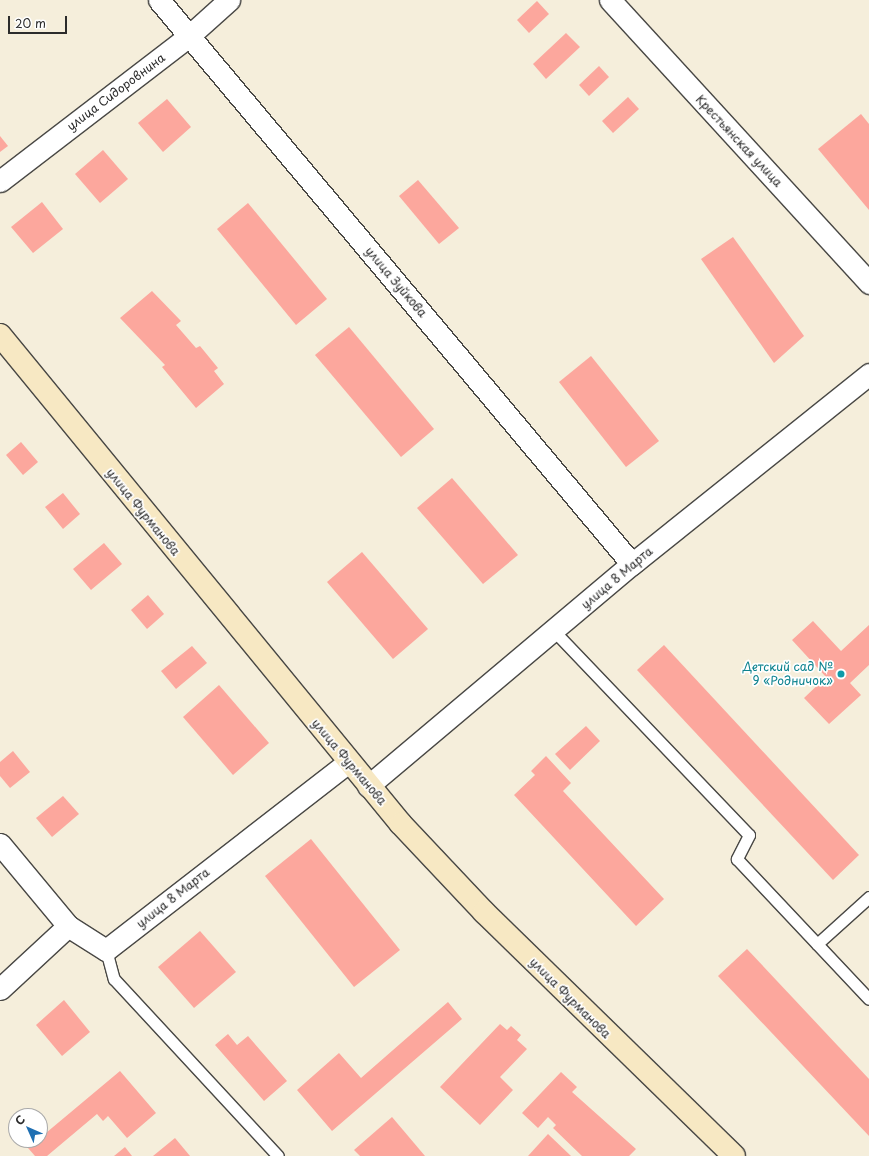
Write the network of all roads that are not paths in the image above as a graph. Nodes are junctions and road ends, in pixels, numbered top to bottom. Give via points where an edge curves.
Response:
1 (159, 0) edge
2 (229, 0) edge
3 (610, 0) edge
4 (189, 36) junction
5 (0, 181) edge
6 (869, 283) edge
7 (0, 335) edge
8 (869, 374) edge
9 (632, 564) junction
10 (554, 631) junction
11 (348, 762) junction
12 (368, 786) junction
13 (0, 844) edge
14 (869, 897) edge
15 (68, 926) junction
16 (817, 944) junction
17 (106, 950) junction
18 (0, 989) edge
19 (869, 999) edge
20 (278, 1156) edge
21 (734, 1156) edge

1 - 4 street, улица Зуйкова
2 - 4 street, улица Сидоровнина
3 - 6 street, Крестьянская улица
4 - 5 street, улица Сидоровнина
4 - 9 street, улица Зуйкова
7 - 11 main road, улица Фурманова
8 - 9 street, улица 8 Марта
9 - 10 street, улица 8 Марта
10 - 12 street, улица 8 Марта
10 - 16 lane via 748,835 737,859
11 - 12 main road, улица Фурманова
11 - 17 street, улица 8 Марта
12 - 21 main road, улица Фурманова via 484,912
13 - 15 street
14 - 16 lane
15 - 17 street
15 - 18 street
16 - 19 lane
17 - 20 lane via 114,979

